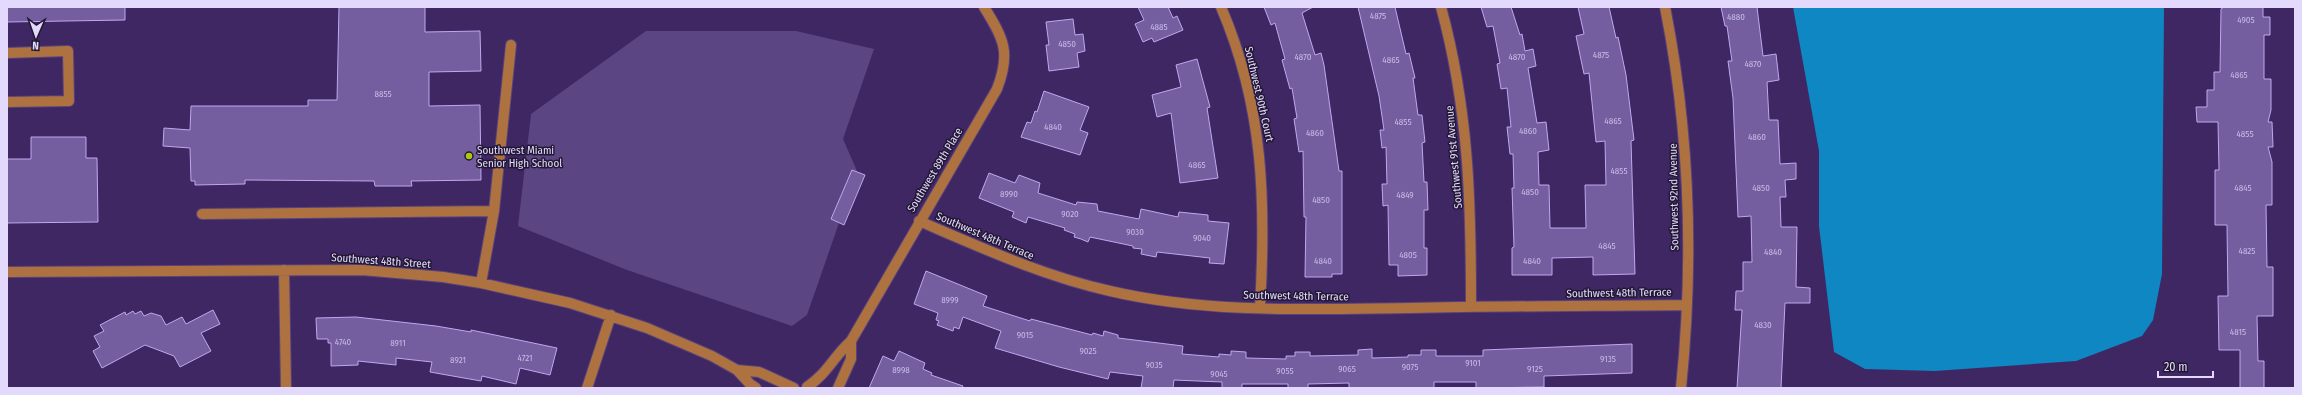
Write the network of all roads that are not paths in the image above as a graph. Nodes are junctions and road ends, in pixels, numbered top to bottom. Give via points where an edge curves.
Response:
1 (984, 7) edge
2 (1221, 7) edge
3 (1441, 7) edge
4 (1665, 7) edge
5 (511, 45) dead end
6 (7, 53) edge
7 (7, 102) edge
8 (494, 211) junction
9 (202, 214) dead end
10 (919, 221) junction
11 (284, 270) junction
12 (7, 272) edge
13 (481, 283) junction
14 (1686, 305) junction
15 (1471, 307) junction
16 (1260, 308) junction
17 (610, 315) junction
18 (851, 341) junction
19 (738, 370) junction
20 (286, 388) edge
21 (587, 388) edge
22 (756, 388) edge
23 (794, 388) edge
24 (806, 388) edge
25 (818, 388) edge
26 (838, 388) edge
27 (1681, 388) edge

1 - 10 street, Southwest 89th Place via 1005,48 1004,73
2 - 16 street, Southwest 90th Court via 1246,85 1261,158 1264,220
3 - 15 street, Southwest 91st Avenue via 1456,67 1466,141 1471,209
4 - 14 street, Southwest 92nd Avenue via 1679,83 1686,155
5 - 8 street
6 - 7 street via 68,51 69,101
8 - 9 street
8 - 13 street
10 - 16 street, Southwest 48th Terrace via 1014,263 1110,291 1181,304
10 - 18 street, Southwest 89th Place
11 - 12 street, Southwest 48th Street
11 - 13 street, Southwest 48th Street via 362,270
11 - 20 street
13 - 17 street, Southwest 48th Street
14 - 15 street, Southwest 48th Terrace
14 - 27 street, Southwest 92nd Avenue
15 - 16 street, Southwest 48th Terrace
17 - 19 street, Southwest 48th Street via 680,342
17 - 21 street
18 - 24 street, Southwest 89th Place via 841,350 821,378
18 - 26 street, Southwest 89th Place via 851,359
19 - 22 street, Southwest 48th Street
19 - 23 street, Southwest 48th Street via 758,372
24 - 25 street

